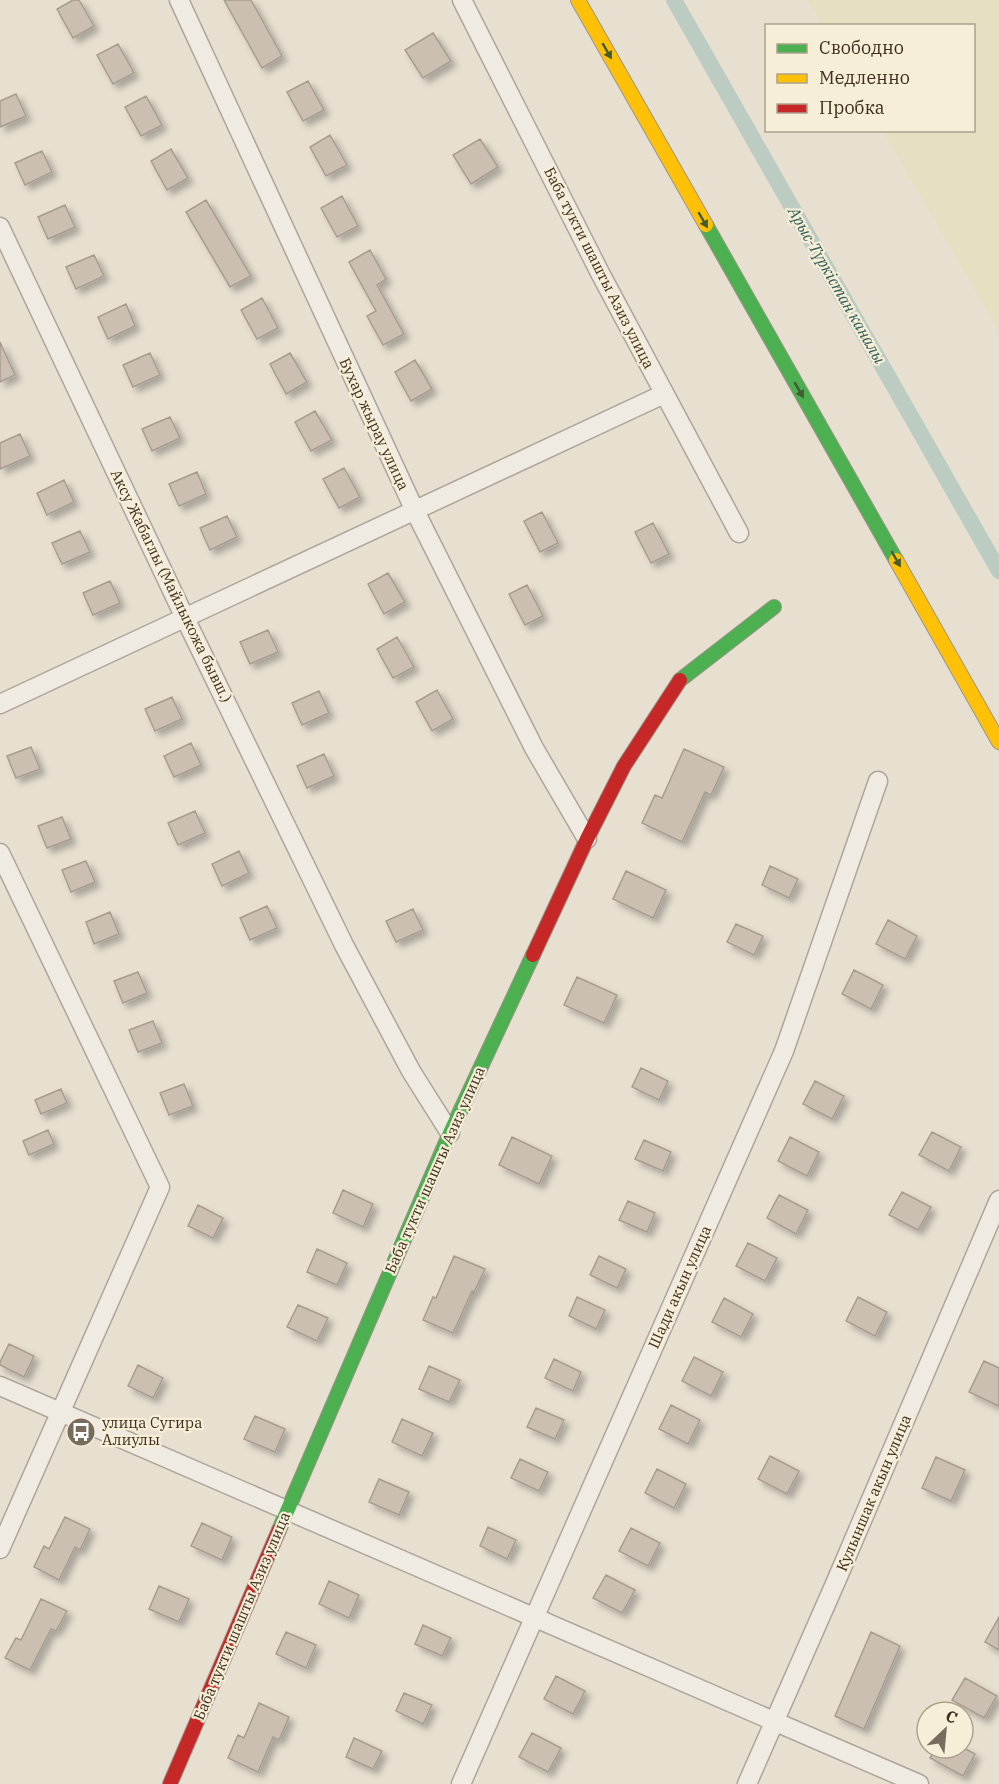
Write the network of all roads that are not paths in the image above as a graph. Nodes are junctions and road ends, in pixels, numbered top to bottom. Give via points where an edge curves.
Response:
1 (179, 0) edge
2 (462, 0) edge
3 (578, 0) edge
4 (0, 227) edge
5 (664, 394) junction
6 (414, 511) junction
7 (739, 533) dead end
8 (774, 607) dead end
9 (185, 618) junction
10 (0, 704) edge
11 (999, 742) edge
12 (878, 782) dead end
13 (587, 839) junction
14 (0, 853) edge
15 (450, 1132) junction
16 (999, 1200) edge
17 (0, 1386) edge
18 (61, 1412) junction
19 (288, 1511) junction
20 (0, 1549) edge
21 (534, 1617) junction
22 (775, 1722) junction
23 (170, 1784) edge
24 (461, 1784) edge
25 (747, 1784) edge
26 (919, 1784) edge

1 - 6 street, Бухар жырау улица
2 - 5 street, Баба тукти шашты Азиз улица
3 -> 11 main road
4 - 9 street, Аксу Жабаглы (Майлыкожа бывш.)
5 - 6 street
5 - 7 street, Баба тукти шашты Азиз улица
6 - 9 street
6 - 13 street, Бухар жырау улица via 534,747
8 - 13 main road, Баба тукти шашты Азиз улица via 678,681 624,766
9 - 10 street
9 - 15 street, Аксу Жабаглы (Майлыкожа бывш.) via 344,945 411,1071
12 - 21 street, Шади акын улица via 784,1051
13 - 15 main road, Баба тукти шашты Азиз улица
14 - 18 street via 160,1187
15 - 19 main road, Баба тукти шашты Азиз улица
16 - 22 street, Кулыншак акын улица
17 - 18 street
18 - 19 street
18 - 20 street
19 - 21 street
19 - 23 main road, Баба тукти шашты Азиз улица
21 - 22 street
21 - 24 street, Шади акын улица
22 - 25 street, Кулыншак акын улица
22 - 26 street

